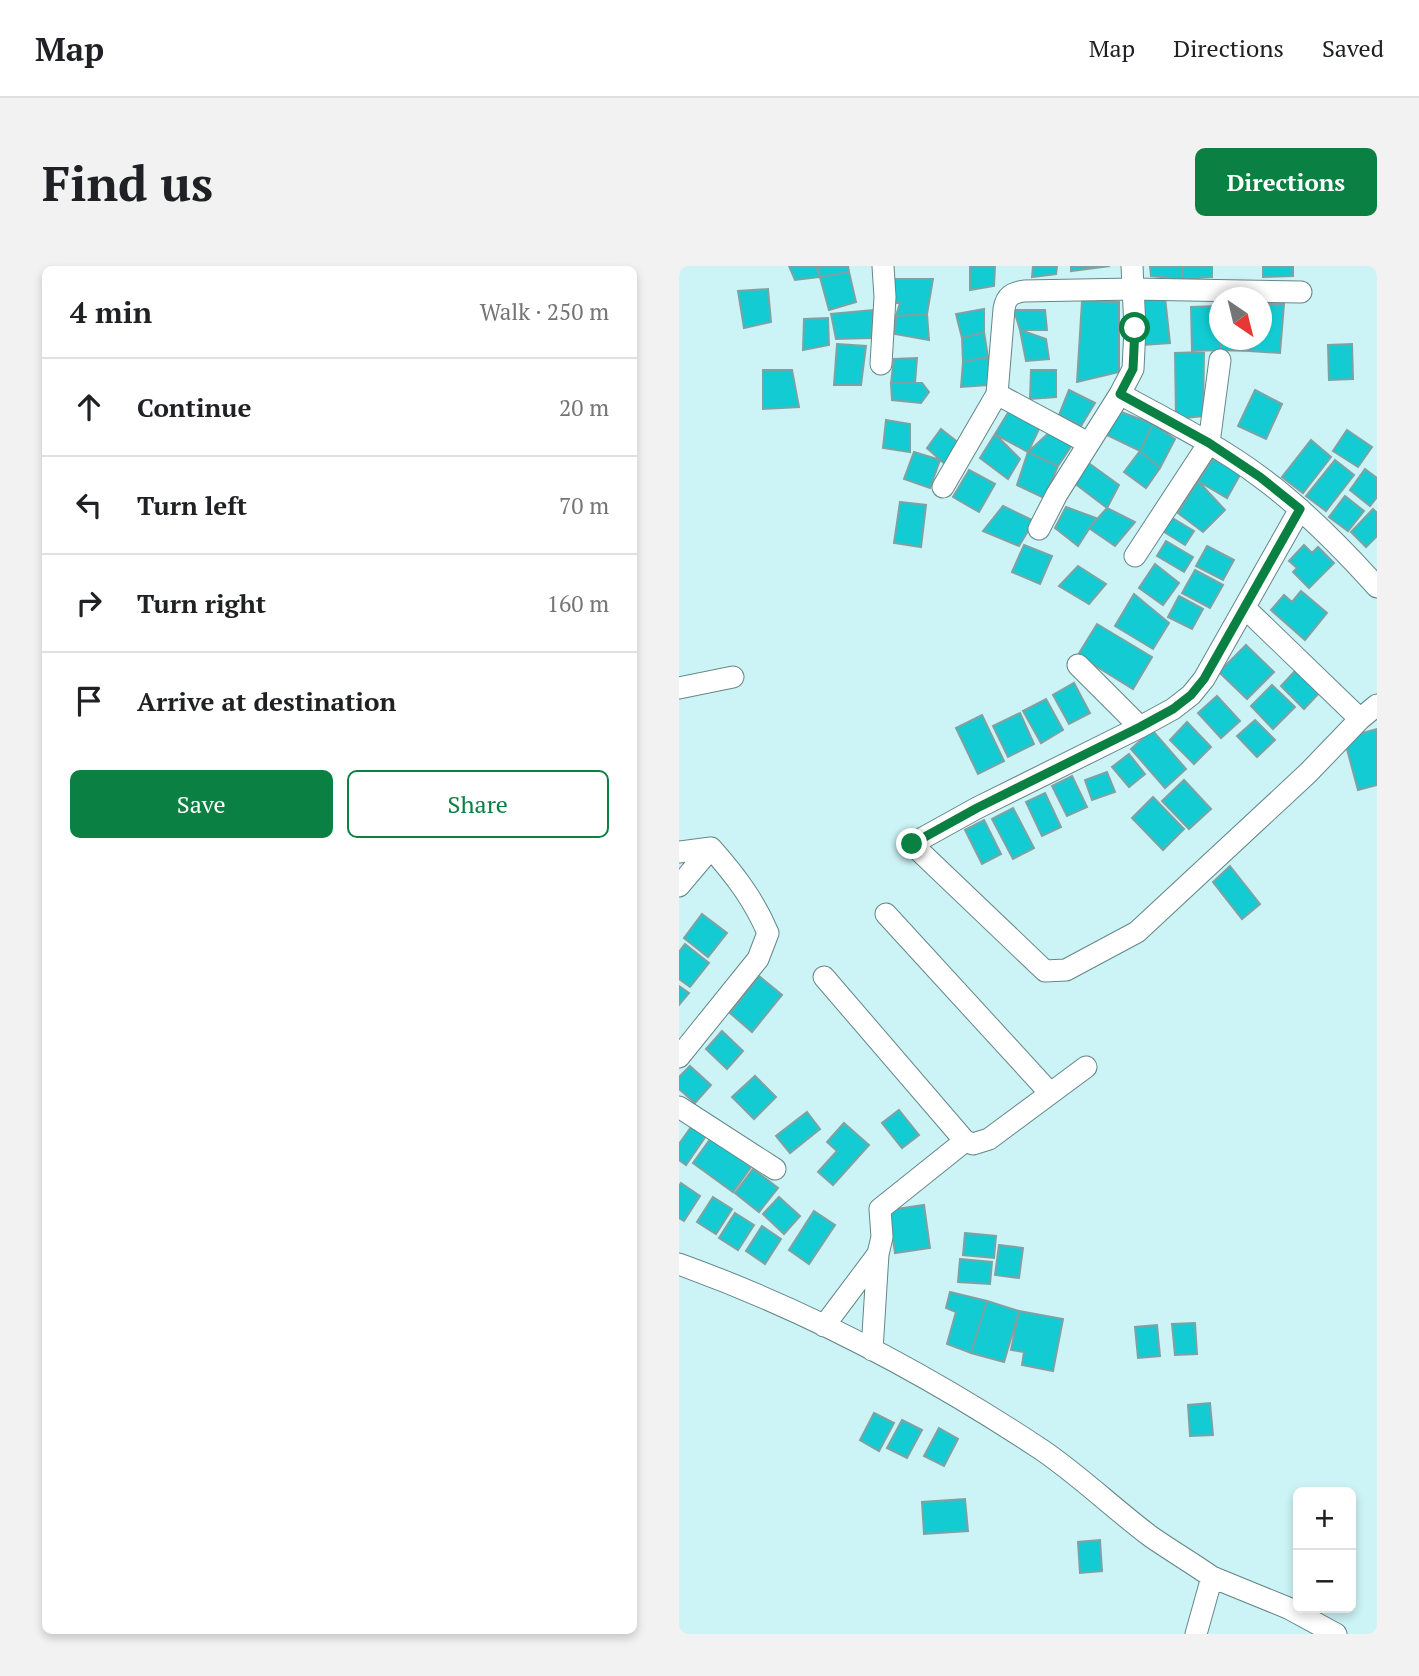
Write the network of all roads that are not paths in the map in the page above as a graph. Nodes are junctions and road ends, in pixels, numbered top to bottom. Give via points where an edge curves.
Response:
1 (883, 266) edge
2 (1132, 266) edge
3 (1133, 289) junction
4 (1301, 292) dead end
5 (1220, 360) dead end
6 (881, 364) dead end
7 (997, 394) junction
8 (1120, 394) junction
9 (1088, 443) junction
10 (1209, 443) junction
11 (943, 487) dead end
12 (1300, 509) junction
13 (1039, 529) dead end
14 (1135, 556) dead end
15 (1377, 587) edge
16 (1245, 608) junction
17 (1079, 665) dead end
18 (733, 677) dead end
19 (679, 688) edge
20 (1377, 705) edge
21 (1360, 719) junction
22 (1140, 727) junction
23 (711, 848) junction
24 (679, 852) edge
25 (679, 886) edge
26 (885, 914) dead end
27 (824, 977) dead end
28 (679, 1057) edge
29 (1086, 1067) dead end
30 (1050, 1093) junction
31 (679, 1107) edge
32 (965, 1141) junction
33 (775, 1169) dead end
34 (878, 1254) junction
35 (679, 1264) edge
36 (824, 1326) junction
37 (872, 1350) junction
38 (1212, 1577) junction
39 (1196, 1634) edge
40 (1336, 1634) edge

1 - 6 street
2 - 3 street
3 - 4 street
3 - 7 street via 1024,291 1008,297
3 - 8 street via 1133,369
5 - 10 street
7 - 9 street
7 - 11 street
8 - 9 street
8 - 10 street
9 - 13 street
10 - 12 street
10 - 14 street
12 - 15 street
12 - 16 street
16 - 21 street
16 - 22 street via 1191,695
17 - 22 street
18 - 19 street
20 - 21 street
21 - 22 street via 1137,932 1066,970 1045,971 912,844
23 - 24 street
23 - 25 street
23 - 28 street via 737,877 768,933 758,959
26 - 30 street
27 - 32 street
29 - 30 street
30 - 32 street via 989,1139 973,1144
31 - 33 street
32 - 34 street via 880,1209
34 - 36 street
34 - 37 street
35 - 36 street
36 - 37 street
37 - 38 street via 1043,1451 1151,1536
38 - 39 street
38 - 40 street via 1288,1608

